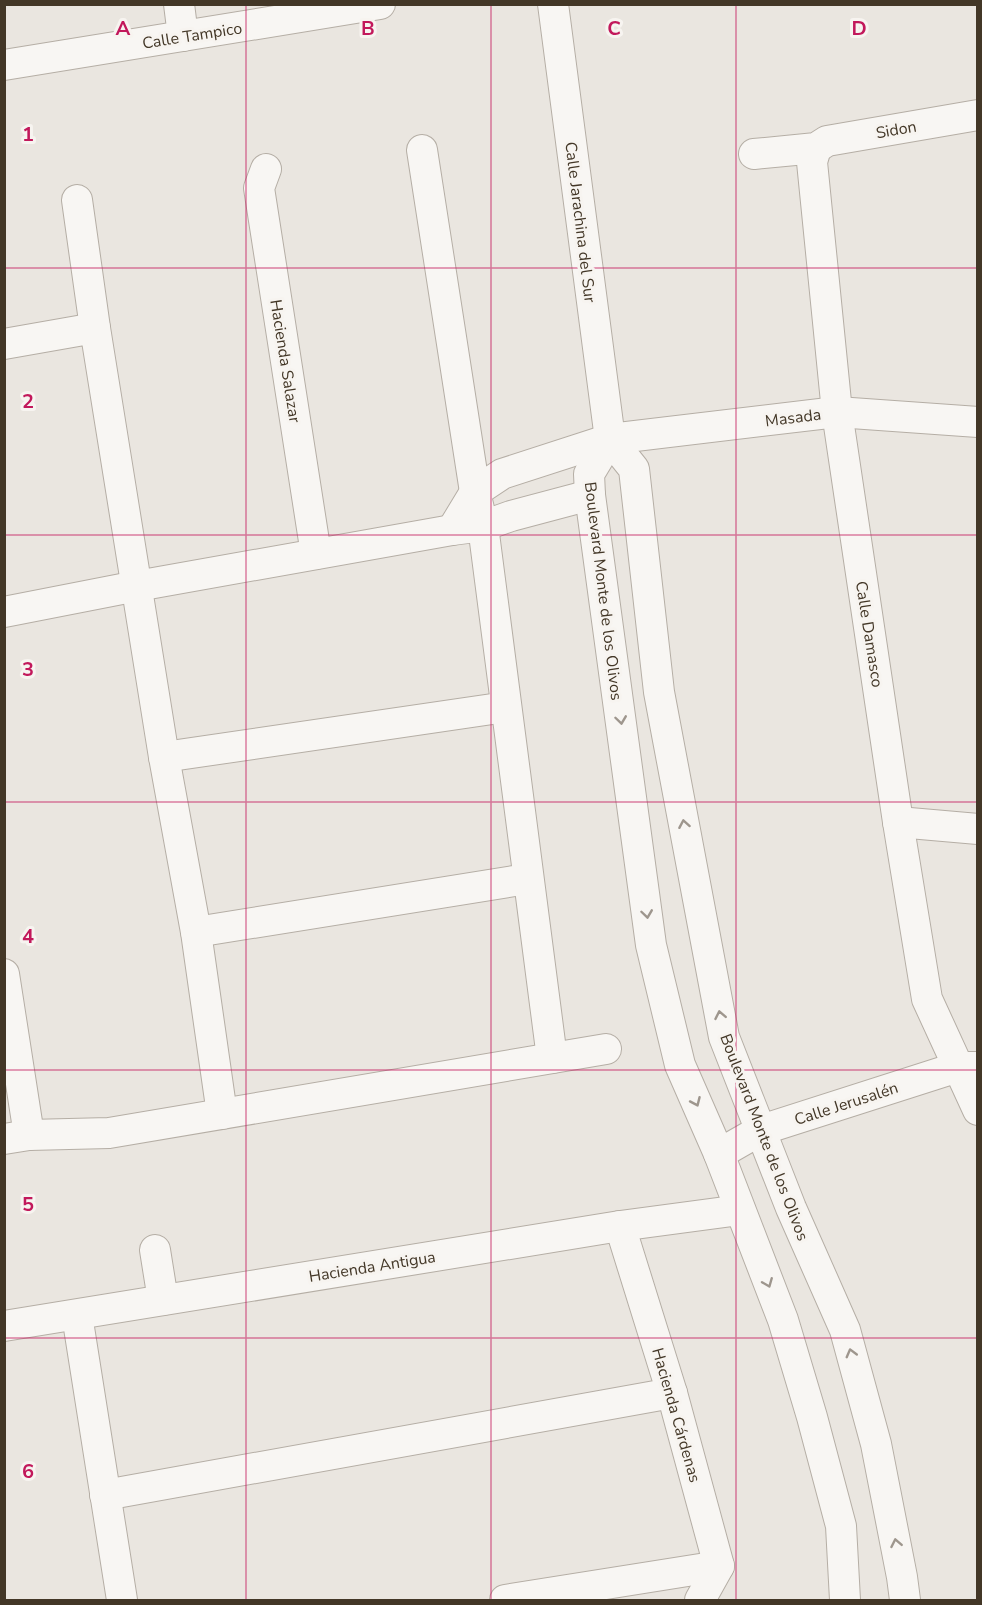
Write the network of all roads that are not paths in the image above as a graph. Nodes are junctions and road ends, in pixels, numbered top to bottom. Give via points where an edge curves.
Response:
1 (179, 4) edge
2 (380, 4) edge
3 (553, 4) edge
4 (183, 36) junction
5 (4, 65) edge
6 (978, 115) edge
7 (816, 148) junction
8 (422, 150) dead end
9 (754, 154) dead end
10 (266, 169) dead end
11 (77, 200) dead end
12 (95, 328) junction
13 (4, 344) edge
14 (837, 412) junction
15 (978, 422) edge
16 (610, 439) junction
17 (475, 492) junction
18 (590, 495) junction
19 (483, 526) junction
20 (452, 530) junction
21 (316, 554) junction
22 (137, 586) junction
23 (4, 612) edge
24 (506, 706) junction
25 (165, 757) junction
26 (898, 822) junction
27 (978, 829) edge
28 (527, 879) junction
29 (196, 932) junction
30 (4, 974) edge
31 (606, 1049) dead end
32 (552, 1058) junction
33 (968, 1067) edge
34 (978, 1110) edge
35 (222, 1114) junction
36 (761, 1130) junction
37 (17, 1137) edge
38 (719, 1154) junction
39 (740, 1209) junction
40 (620, 1226) junction
41 (155, 1250) dead end
42 (163, 1300) junction
43 (76, 1315) junction
44 (4, 1326) edge
45 (672, 1393) junction
46 (105, 1495) junction
47 (719, 1566) junction
48 (122, 1600) edge
49 (506, 1600) edge
50 (700, 1600) edge
51 (845, 1600) edge
52 (905, 1600) edge

1 - 4 street
2 - 4 street, Calle Tampico
3 - 16 street, Calle Jarachina del Sur
4 - 5 street, Calle Tampico
6 - 7 street, Sidon via 828,141
7 - 9 street, Sidon
7 - 14 street, Calle Damasco via 812,162
8 - 17 street
10 - 21 street, Hacienda Salazar via 259,188
11 - 12 street
12 - 13 street
12 - 22 street
14 - 15 street, Masada
14 - 16 street, Masada
14 - 26 street, Calle Damasco
16 - 17 street, Masada via 502,474
16 - 18 street, Boulevard Monte de los Olivos via 589,474
36 -> 16 street, Boulevard Monte de los Olivos via 724,1037 659,692 634,469
17 - 19 street
17 - 20 street
18 - 19 street
18 -> 38 street, Boulevard Monte de los Olivos via 651,945 680,1065
19 - 20 street
19 - 24 street
20 - 21 street
21 - 22 street
22 - 23 street
22 - 25 street
24 - 25 street
24 - 28 street
25 - 29 street
26 - 27 street
26 - 33 street, Calle Damasco via 927,999
28 - 29 street
28 - 32 street
29 - 35 street
30 - 37 street
31 - 32 street
32 - 35 street
33 - 34 street, Calle Damasco
33 - 36 street, Calle Jerusalén
35 - 37 street via 109,1133
36 - 38 street, Calle Jerusalén
52 -> 36 street, Boulevard Monte de los Olivos via 876,1444 845,1330
38 - 39 street, Boulevard Monte de los Olivos
39 - 40 street, Hacienda Antigua
39 -> 51 street, Boulevard Monte de los Olivos via 783,1320 841,1526
40 - 42 street, Hacienda Antigua
40 - 45 street, Hacienda Cárdenas
41 - 42 street
42 - 43 street, Hacienda Antigua
43 - 44 street, Hacienda Antigua
43 - 46 street
45 - 46 street
45 - 47 street, Hacienda Cárdenas
46 - 48 street
47 - 49 street
47 - 50 street

